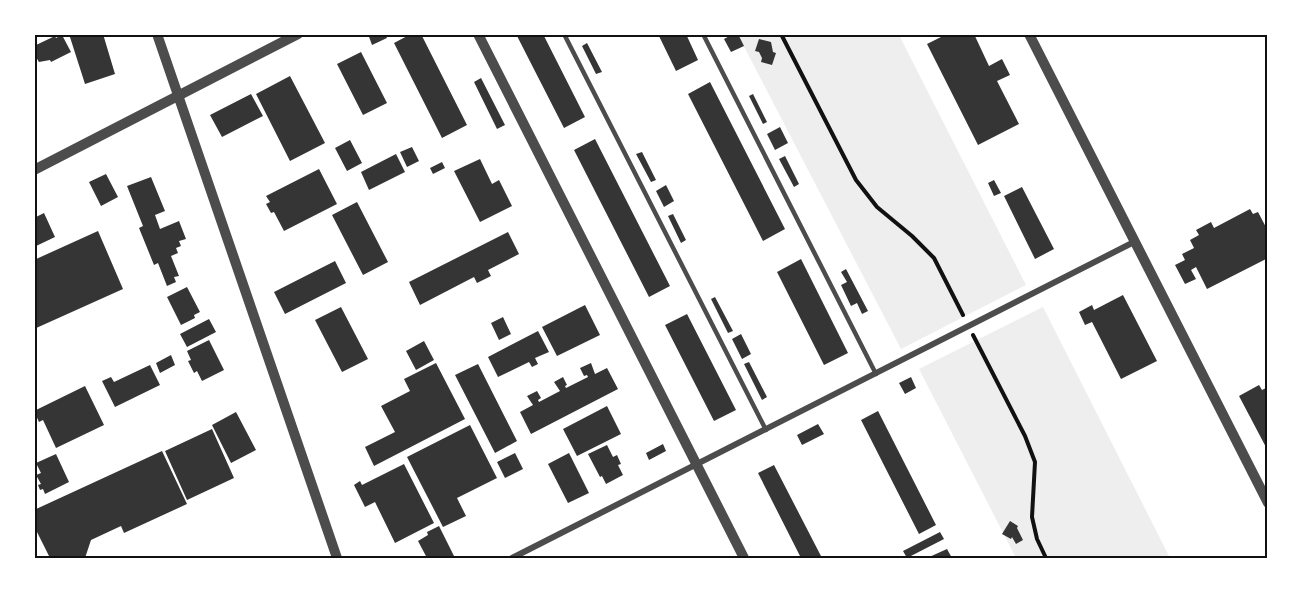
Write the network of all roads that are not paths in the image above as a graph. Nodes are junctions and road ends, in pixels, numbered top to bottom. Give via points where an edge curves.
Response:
1 (157, 34) edge
2 (478, 34) edge
3 (564, 34) edge
4 (703, 34) edge
5 (1029, 34) edge
6 (293, 36) edge
7 (178, 96) junction
8 (34, 170) edge
9 (1134, 242) junction
10 (876, 375) junction
11 (766, 430) junction
12 (697, 465) junction
13 (1268, 503) edge
14 (337, 558) edge
15 (512, 558) edge
16 (744, 558) edge

1 - 7 street
2 - 12 street
3 - 11 lane
4 - 10 lane
5 - 9 street
6 - 7 street
7 - 8 street
7 - 14 street
9 - 10 street
9 - 13 street
10 - 11 street
11 - 12 street
12 - 15 street
12 - 16 street

